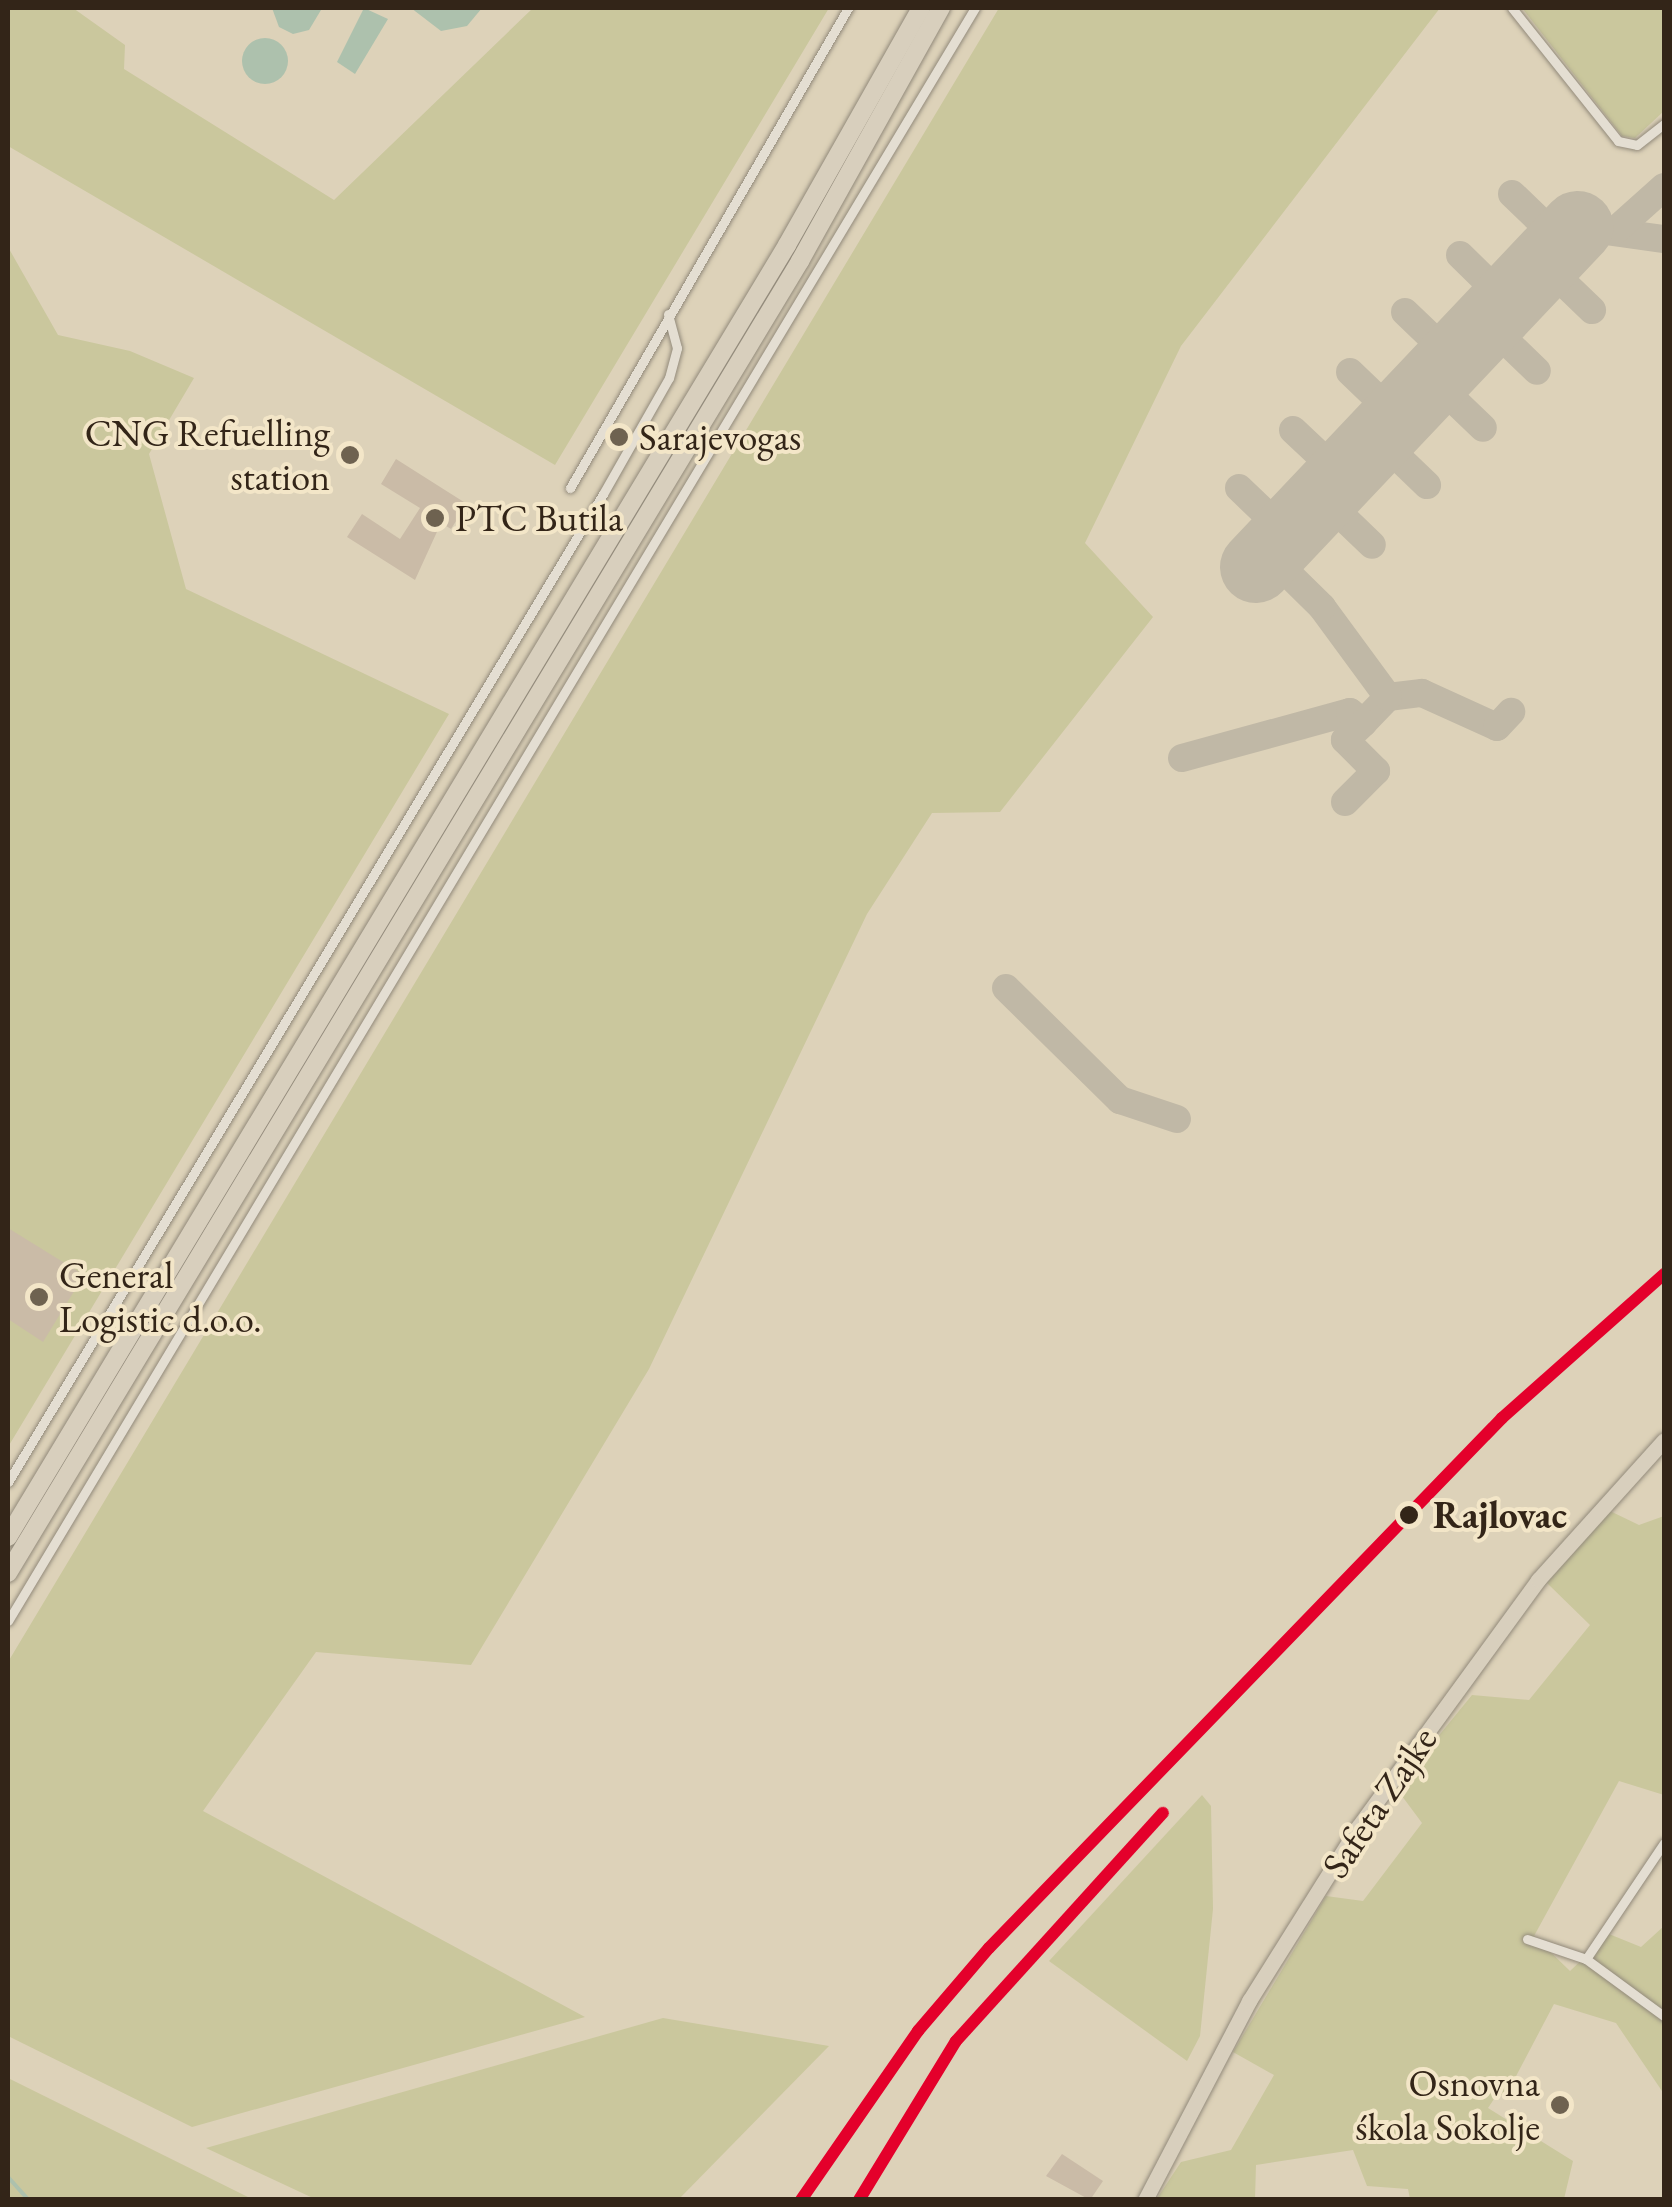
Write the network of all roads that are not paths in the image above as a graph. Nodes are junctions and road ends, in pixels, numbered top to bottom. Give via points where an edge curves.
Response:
1 (848, 8) edge
2 (921, 8) edge
3 (942, 8) edge
4 (975, 8) edge
5 (1512, 8) edge
6 (1664, 124) edge
7 (668, 314) junction
8 (570, 488) dead end
9 (1664, 1440) edge
10 (8, 1482) edge
11 (8, 1538) edge
12 (8, 1574) edge
13 (8, 1622) edge
14 (1664, 1843) edge
15 (1526, 1939) dead end
16 (1586, 1959) junction
17 (1664, 2016) edge
18 (1145, 2200) edge

1 - 7 street
2 - 11 highway via 787,245
3 - 12 highway via 800,261
4 - 13 street
5 - 6 street via 1618,141 1637,145
7 - 8 street
7 - 10 street via 674,362 640,428
9 - 18 main road, Safeta Zajke via 1538,1580 1358,1826 1249,2000
14 - 16 street
15 - 16 street
16 - 17 street

